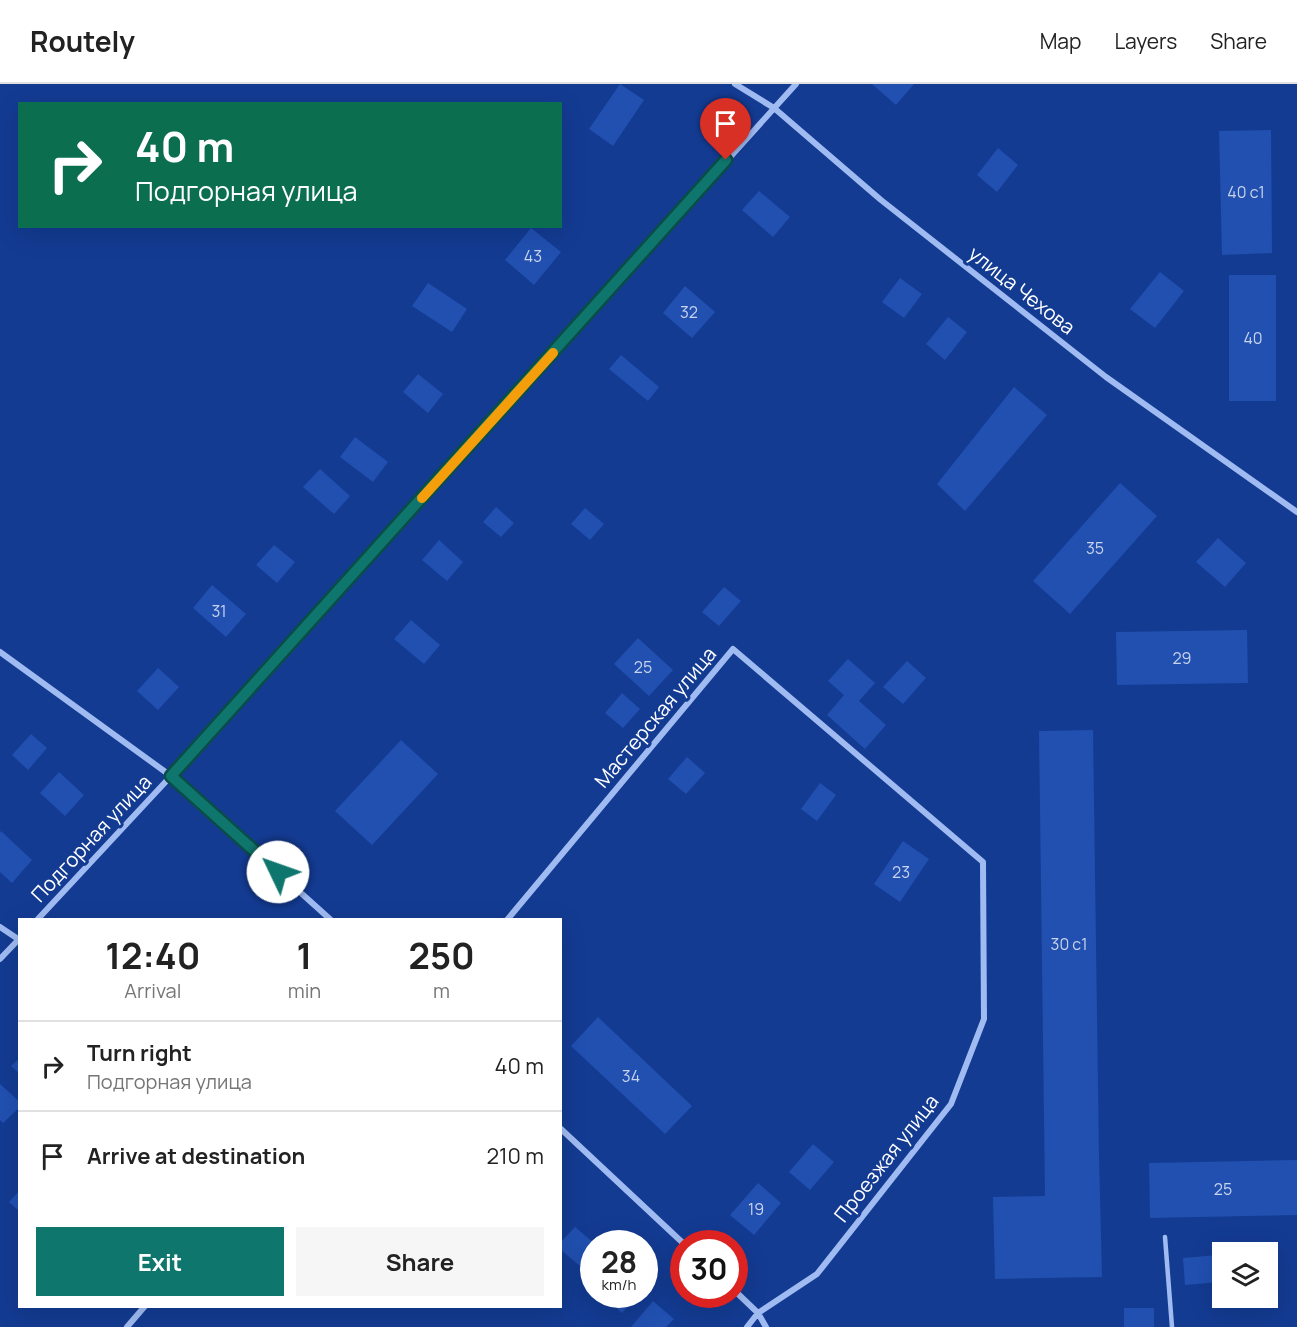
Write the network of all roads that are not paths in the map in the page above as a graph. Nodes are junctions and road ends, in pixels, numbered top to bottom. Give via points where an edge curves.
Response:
1 (735, 84) edge
2 (796, 84) edge
3 (774, 108) junction
4 (1297, 512) edge
5 (0, 652) edge
6 (171, 776) junction
7 (983, 862) joint
8 (39, 918) edge
9 (329, 918) edge
10 (509, 918) edge
11 (0, 927) edge
12 (18, 938) edge
13 (18, 940) edge
14 (0, 959) edge
15 (562, 1130) edge
16 (670, 1231) edge
17 (1165, 1237) dead end
18 (748, 1303) edge
19 (143, 1308) edge
20 (758, 1313) junction
21 (127, 1327) edge
22 (747, 1327) edge
23 (766, 1327) edge
24 (1172, 1327) edge

1 - 3 street, улица Чехова
2 - 3 street, Подгорная улица
3 - 4 street, улица Чехова via 881,200 1106,377
3 - 6 street, Подгорная улица
5 - 6 street
6 - 8 street, Подгорная улица
6 - 9 street
7 - 10 street, Мастерская улица via 733,649
7 - 20 street, Проезжая улица via 984,1019 951,1104 817,1274
11 - 12 street
13 - 14 street
15 - 16 street
17 - 24 lane
18 - 20 street
19 - 21 street
20 - 22 street, Проезжая улица
20 - 23 street

